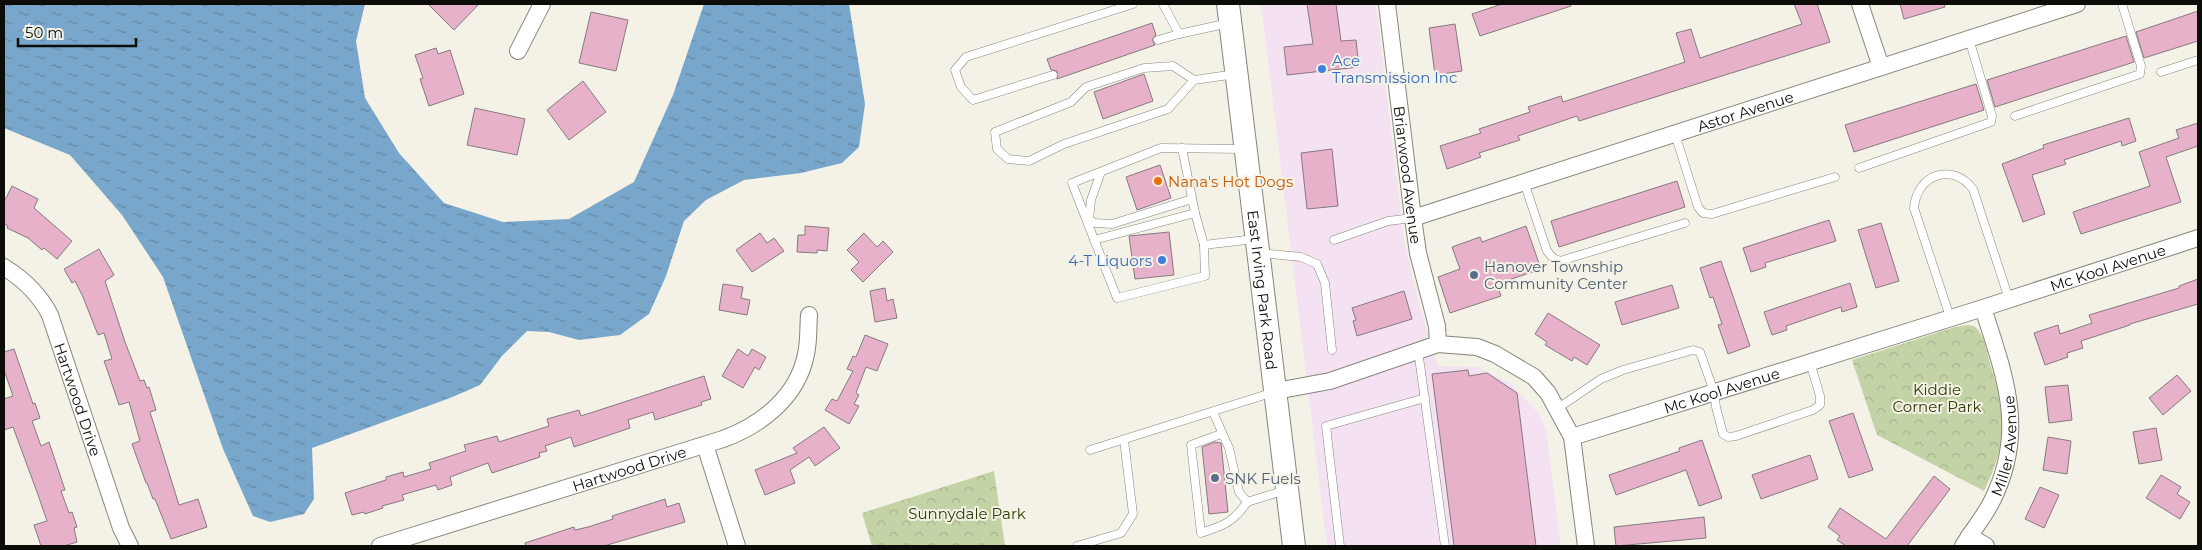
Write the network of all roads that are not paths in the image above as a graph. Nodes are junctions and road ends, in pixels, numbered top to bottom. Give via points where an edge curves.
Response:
1 (542, 4) edge
2 (1132, 4) edge
3 (1163, 4) edge
4 (1387, 4) edge
5 (1860, 4) edge
6 (2076, 4) edge
7 (2122, 4) edge
8 (1229, 14) edge
9 (1179, 34) junction
10 (1969, 39) junction
11 (1158, 40) dead end
12 (518, 51) dead end
13 (2198, 60) edge
14 (1882, 67) junction
15 (2161, 72) dead end
16 (1236, 74) junction
17 (1053, 75) dead end
18 (1194, 80) junction
19 (2015, 116) dead end
20 (1674, 134) junction
21 (1182, 148) junction
22 (1246, 149) junction
23 (1859, 168) dead end
24 (1101, 172) junction
25 (1835, 177) dead end
26 (1524, 182) junction
27 (1192, 199) junction
28 (1195, 213) junction
29 (1413, 218) junction
30 (1686, 223) dead end
31 (2198, 238) edge
32 (1094, 240) junction
33 (1334, 240) dead end
34 (1204, 245) junction
35 (1258, 245) junction
36 (4, 267) edge
37 (2009, 299) junction
38 (1983, 308) junction
39 (809, 315) dead end
40 (1950, 317) junction
41 (1438, 344) junction
42 (1332, 350) dead end
43 (1418, 350) junction
44 (1810, 362) junction
45 (1276, 391) junction
46 (1714, 392) junction
47 (1425, 398) junction
48 (1558, 408) junction
49 (1213, 412) junction
50 (1221, 434) junction
51 (1572, 437) junction
52 (1124, 440) junction
53 (705, 445) junction
54 (1090, 450) dead end
55 (1288, 489) junction
56 (1247, 502) junction
57 (1966, 541) edge
58 (130, 546) edge
59 (380, 546) edge
60 (737, 546) edge
61 (1077, 546) edge
62 (1294, 546) edge
63 (1340, 546) edge
64 (1445, 546) edge
65 (1586, 546) edge
66 (1986, 546) edge

1 - 12 street
2 - 17 lane via 966,57 955,70 961,87 973,100
3 - 9 lane
4 - 29 street, Briarwood Avenue
5 - 14 street
6 - 10 street, Astor Avenue
7 - 19 lane via 2141,66 2140,74
8 - 9 lane
8 - 16 main road, East Irving Park Road
9 - 11 lane
10 - 14 street, Astor Avenue
10 - 23 lane via 1992,116 1991,122
13 - 15 lane
14 - 20 street, Astor Avenue
16 - 18 lane
16 - 22 main road, East Irving Park Road
18 - 18 lane via 1173,66 1144,68 1086,87 1071,102 995,132 997,148 1008,159 1029,160 1064,144 1168,109
20 - 25 lane via 1698,207 1703,213 1712,214
20 - 26 street, Astor Avenue
21 - 22 lane
21 - 24 lane via 1161,148
21 - 27 lane
22 - 35 main road, East Irving Park Road
24 - 27 lane via 1091,200 1089,219 1095,223 1112,224
24 - 32 lane via 1072,183
26 - 29 street, Astor Avenue
26 - 30 lane via 1547,251 1560,261
27 - 28 lane
28 - 32 lane
28 - 34 lane
29 - 33 lane via 1388,222
29 - 41 street, Briarwood Avenue via 1418,253 1437,326
31 - 37 street, Mc Kool Avenue
32 - 34 lane via 1117,298 1205,276
34 - 35 lane
35 - 42 lane via 1317,264 1325,283
35 - 45 main road, East Irving Park Road
36 - 58 street, Hartwood Drive via 35,292 50,315 121,528
37 - 38 street, Mc Kool Avenue
37 - 40 lane via 1973,189 1956,176 1934,177 1927,180 1918,193 1914,208
38 - 40 street, Mc Kool Avenue
38 - 57 street, Miller Avenue via 2004,374 2011,430 2001,478 1991,502
39 - 53 street, Hartwood Drive via 806,355 800,375 786,396 752,427
40 - 44 street, Mc Kool Avenue
41 - 43 street
41 - 48 street via 1477,347 1495,354 1534,377
43 - 45 street via 1330,380
43 - 47 lane
44 - 46 street, Mc Kool Avenue
44 - 46 lane via 1820,404 1813,410 1736,436 1724,434
45 - 49 lane
45 - 55 main road, East Irving Park Road
46 - 48 lane via 1700,352 1693,350 1601,379
46 - 51 street, Mc Kool Avenue
47 - 63 lane via 1326,426
47 - 64 lane
48 - 51 street
49 - 50 lane
49 - 52 lane
50 - 56 lane via 1229,448 1239,492
50 - 56 lane via 1190,445 1201,533 1223,526 1239,515
51 - 65 street
52 - 54 lane
52 - 61 lane via 1133,514 1121,532
53 - 59 street, Hartwood Drive
53 - 60 street
55 - 56 lane
55 - 62 main road, East Irving Park Road
57 - 66 street

